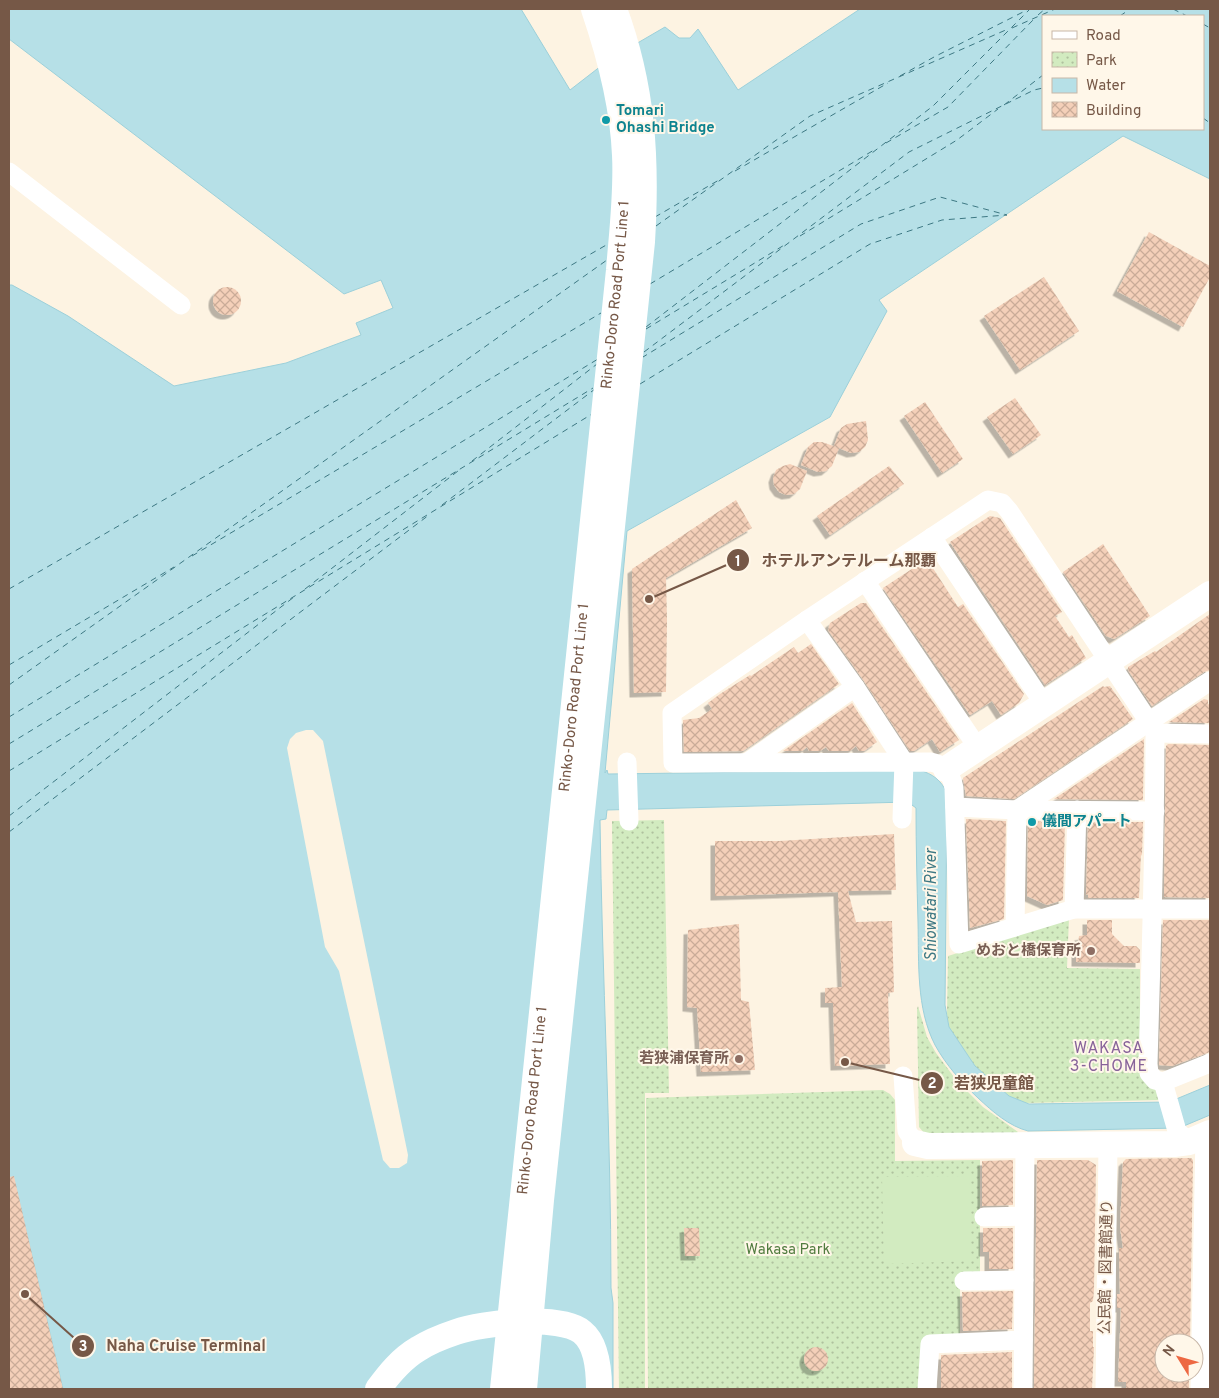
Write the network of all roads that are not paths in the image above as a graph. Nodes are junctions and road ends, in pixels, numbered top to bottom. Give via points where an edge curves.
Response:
1 (594, 9) edge
2 (614, 9) edge
3 (9, 172) edge
4 (181, 305) dead end
5 (932, 537) junction
6 (865, 581) junction
7 (1210, 594) edge
8 (807, 620) junction
9 (1109, 661) junction
10 (1210, 681) edge
11 (855, 687) junction
12 (1044, 704) junction
13 (1152, 728) junction
14 (1210, 734) edge
15 (978, 748) junction
16 (627, 762) dead end
17 (748, 762) junction
18 (903, 767) junction
19 (946, 769) junction
20 (955, 807) junction
21 (1017, 810) junction
22 (1077, 810) junction
23 (1154, 810) junction
24 (902, 812) dead end
25 (629, 821) dead end
26 (1074, 909) junction
27 (1152, 909) junction
28 (1210, 909) edge
29 (1015, 928) junction
30 (1210, 1063) edge
31 (903, 1076) dead end
32 (1165, 1090) junction
33 (1195, 1135) edge
34 (915, 1143) joint
35 (1108, 1144) junction
36 (1025, 1146) junction
37 (1024, 1216) junction
38 (984, 1217) dead end
39 (1024, 1280) junction
40 (964, 1281) dead end
41 (1023, 1340) junction
42 (378, 1389) edge
43 (503, 1389) edge
44 (524, 1389) edge
45 (599, 1389) edge
46 (927, 1389) edge
47 (1023, 1389) edge
48 (1105, 1389) edge
49 (1200, 1389) edge

1 - 43 street, Rinko-Doro Road Port Line 1 via 622,117 625,197
2 - 44 street, Rinko-Doro Road Port Line 1 via 630,55 640,108 645,195 643,232
3 - 4 street
5 - 6 street
5 - 9 street via 988,500 1002,503
5 - 12 street
6 - 8 street
6 - 15 street
7 - 9 street
8 - 11 street
8 - 17 street via 672,713 673,763
9 - 12 street
9 - 13 street
10 - 13 street
11 - 17 street
11 - 18 street
12 - 15 street
13 - 14 street
13 - 21 street
13 - 23 street
15 - 19 street
16 - 25 street
17 - 18 street
18 - 19 street via 931,762
18 - 24 street
19 - 20 street via 952,778
20 - 21 street
20 - 29 street via 959,944
21 - 22 street
21 - 29 street
22 - 23 street
22 - 26 street
23 - 27 street
26 - 27 street
26 - 29 street
27 - 28 street
27 - 32 street via 1148,1064 1152,1077
30 - 32 street
31 - 34 street via 907,1131
32 - 33 street
33 - 35 street via 1174,1144
33 - 49 street
34 - 36 street via 928,1146
35 - 36 street
35 - 48 street, 公民館・図書館通り
36 - 37 street
37 - 38 street
37 - 39 street
39 - 40 street
39 - 41 street
41 - 46 street via 930,1344
41 - 47 street
42 - 45 street via 393,1369 417,1349 457,1332 490,1324 550,1321 570,1325 583,1333 592,1345

